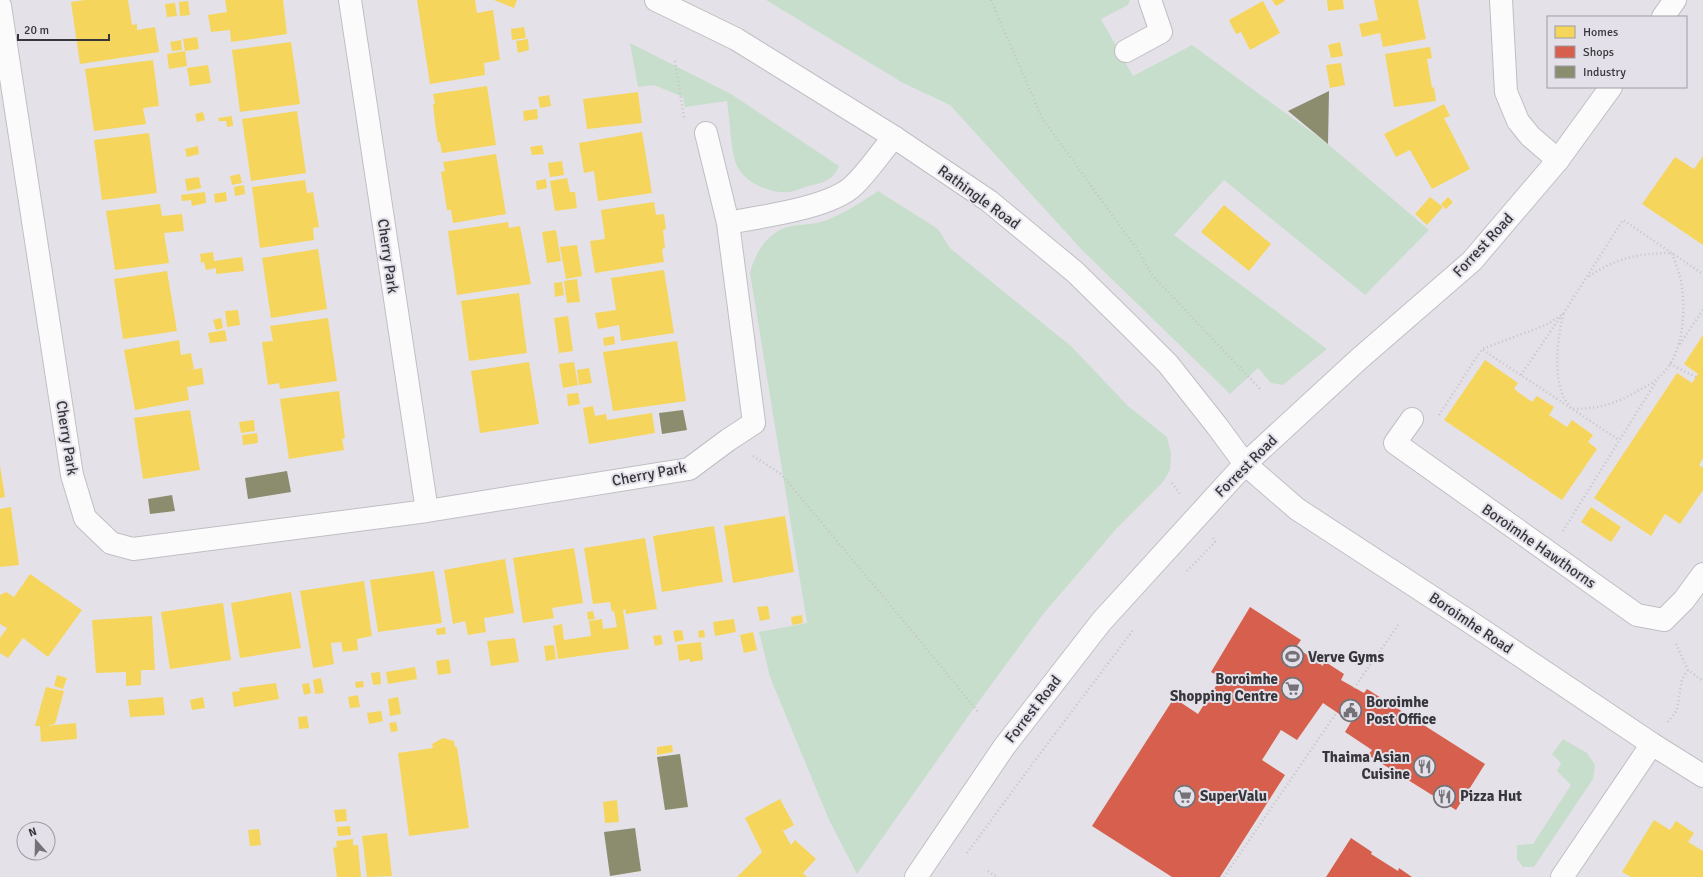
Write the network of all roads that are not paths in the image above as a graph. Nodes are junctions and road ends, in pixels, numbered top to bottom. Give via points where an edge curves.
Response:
1 (350, 0) edge
2 (656, 0) edge
3 (1150, 0) edge
4 (1501, 0) edge
5 (1675, 0) edge
6 (0, 6) edge
7 (1663, 16) edge
8 (1126, 51) dead end
9 (1610, 88) edge
10 (706, 133) road end
11 (894, 137) junction
12 (1558, 160) junction
13 (728, 223) junction
14 (1412, 419) dead end
15 (1245, 464) junction
16 (427, 511) junction
17 (1703, 574) edge
18 (1652, 744) junction
19 (1703, 776) edge
20 (916, 877) edge
21 (1562, 877) edge

1 - 16 street, Cherry Park
2 - 11 street, Rathingle Road via 736,39
3 - 8 street via 1161,32
4 - 12 street via 1506,92 1518,122
5 - 7 street
6 - 16 street, Cherry Park via 72,475 85,518 111,543 133,549
9 - 12 street, Forrest Road
10 - 13 street, Cherry Park
11 - 13 street via 852,187 834,197 804,208
11 - 15 street, Rathingle Road via 989,201 1075,272 1168,364
12 - 15 street, Forrest Road via 1472,261 1321,393
13 - 16 street, Cherry Park via 754,423 689,469
14 - 17 street, Boroimhe Hawthorns via 1395,443 1636,615 1664,620 1684,600
15 - 18 street, Boroimhe Road via 1297,509
15 - 20 street, Forrest Road via 1096,628 1004,747
18 - 19 street, Boroimhe Road
18 - 21 street

